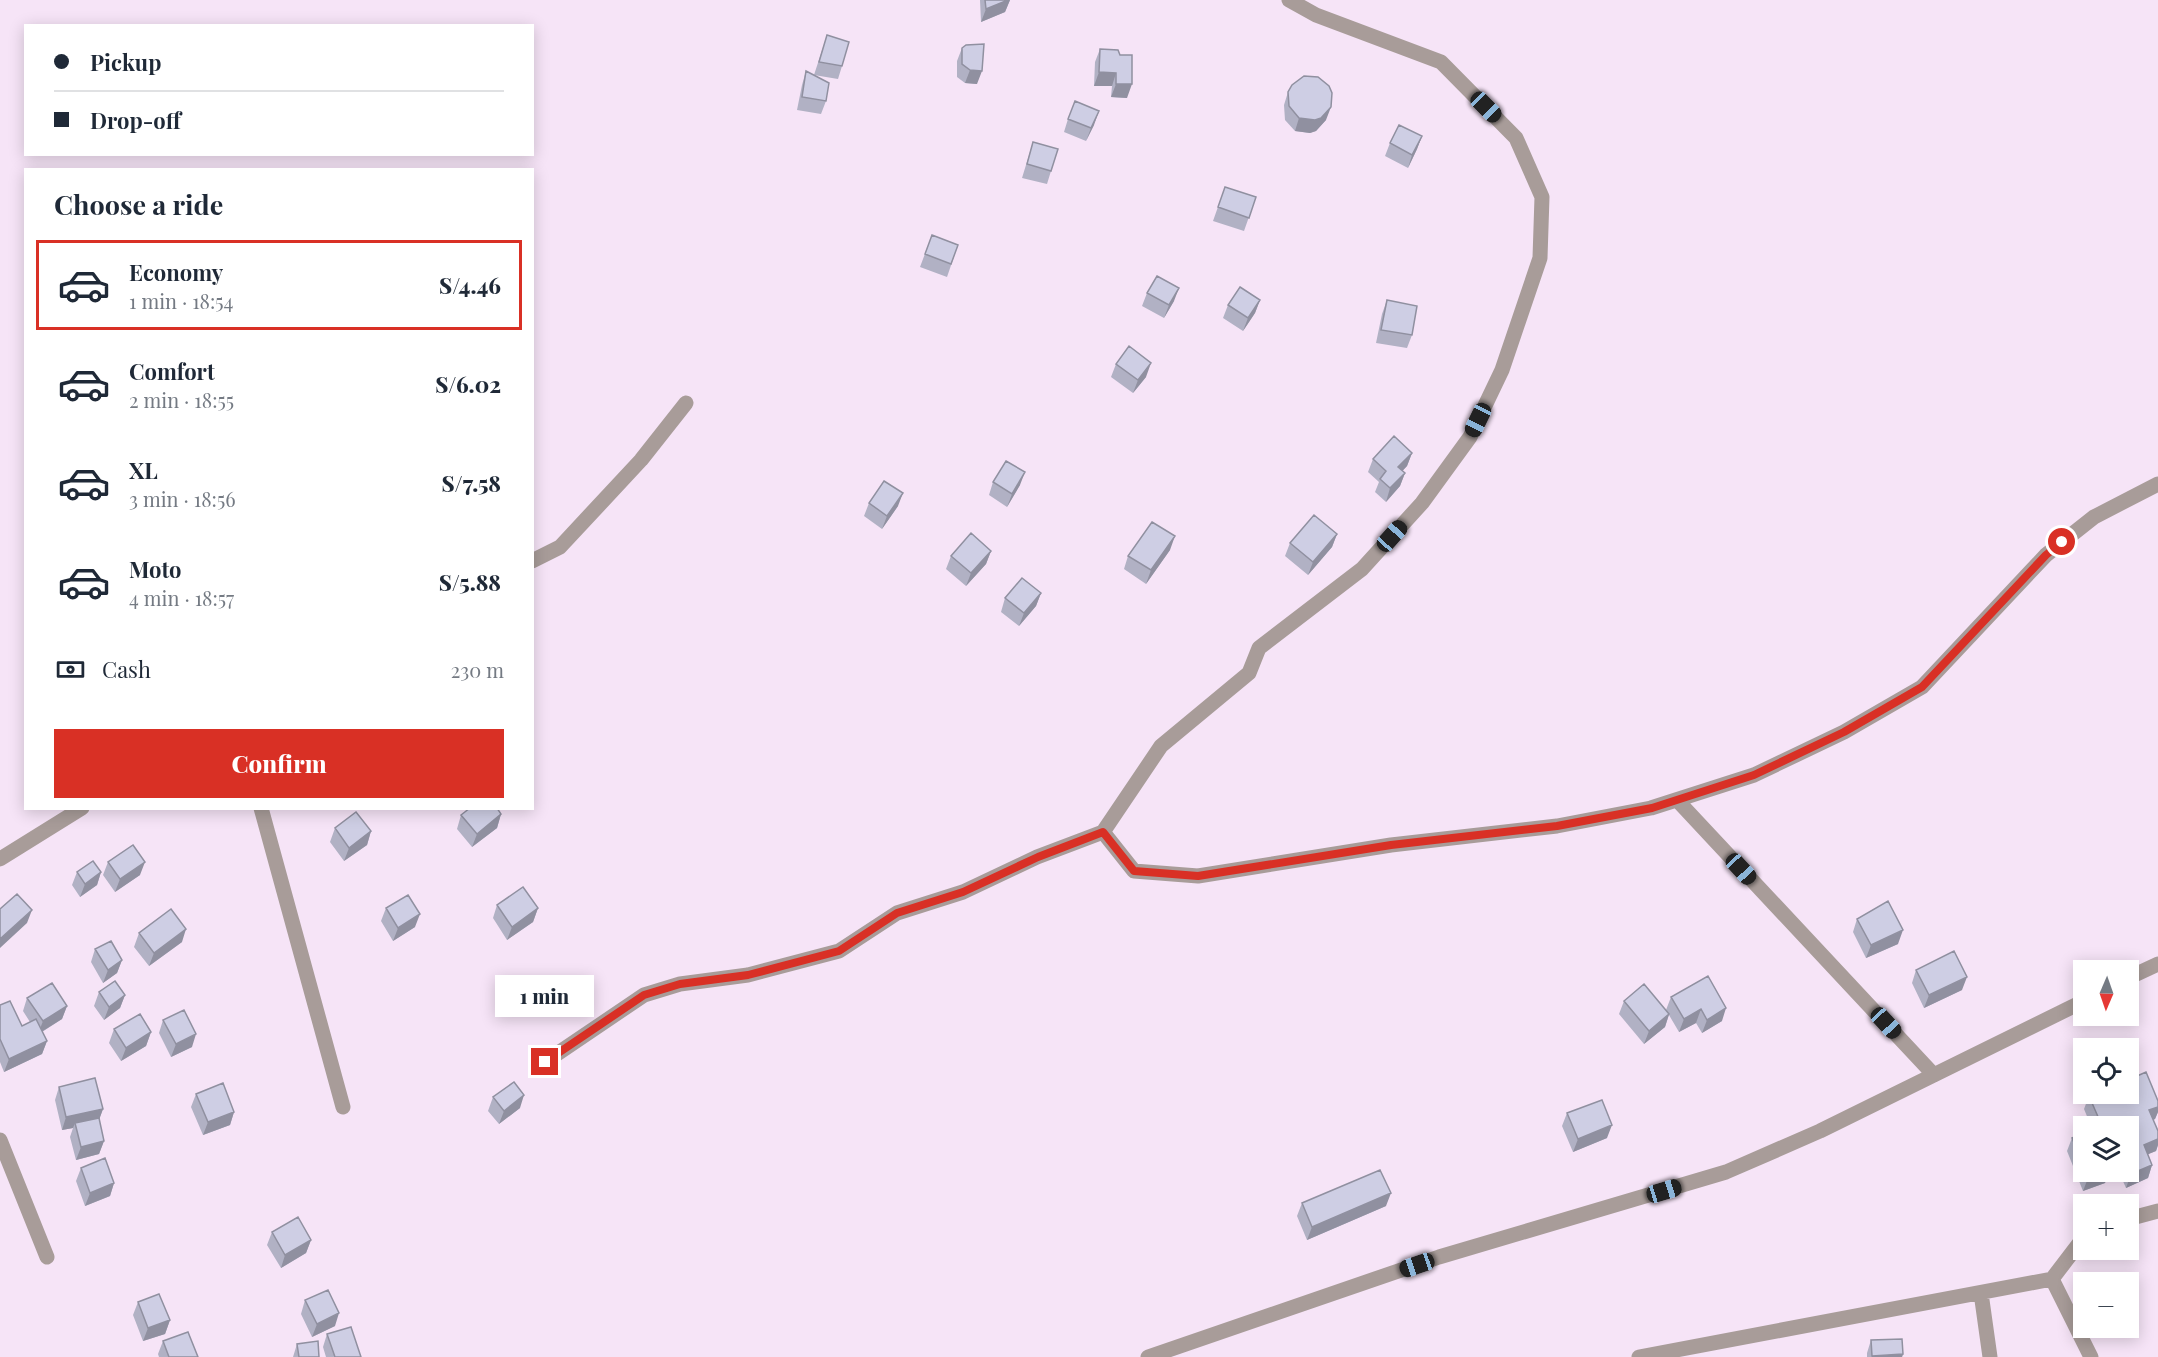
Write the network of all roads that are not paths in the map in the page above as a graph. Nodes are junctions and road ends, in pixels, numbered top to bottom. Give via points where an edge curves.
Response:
1 (1288, 0) edge
2 (687, 403) dead end
3 (2158, 484) edge
4 (534, 560) edge
5 (1677, 800) junction
6 (79, 810) edge
7 (262, 810) edge
8 (1103, 832) junction
9 (0, 859) edge
10 (2158, 964) edge
11 (2139, 973) edge
12 (2073, 1006) edge
13 (545, 1062) dead end
14 (1934, 1075) junction
15 (343, 1107) dead end
16 (0, 1140) edge
17 (2158, 1211) edge
18 (2139, 1216) edge
19 (2073, 1252) edge
20 (47, 1257) dead end
21 (2052, 1280) junction
22 (1981, 1293) junction
23 (1148, 1357) edge
24 (1639, 1357) edge
25 (1990, 1357) edge
26 (2091, 1357) edge

1 - 8 street via 1316,15 1441,62 1516,138 1542,197 1540,258 1502,370 1475,427 1422,503 1362,569 1259,648 1249,673 1161,746
2 - 4 street via 641,460 560,547
3 - 5 street via 2094,517 2046,555 1922,687 1844,732 1754,775
5 - 8 street via 1557,826 1391,845 1198,876 1134,871
5 - 14 street
6 - 9 street
7 - 15 street
8 - 13 street via 963,892 897,913 839,951 748,975 680,984 644,995
10 - 11 street
12 - 14 street
14 - 23 street via 1726,1172 1439,1257
16 - 20 street
17 - 18 street
19 - 21 street
21 - 22 street
21 - 26 street
22 - 24 street
22 - 25 street

